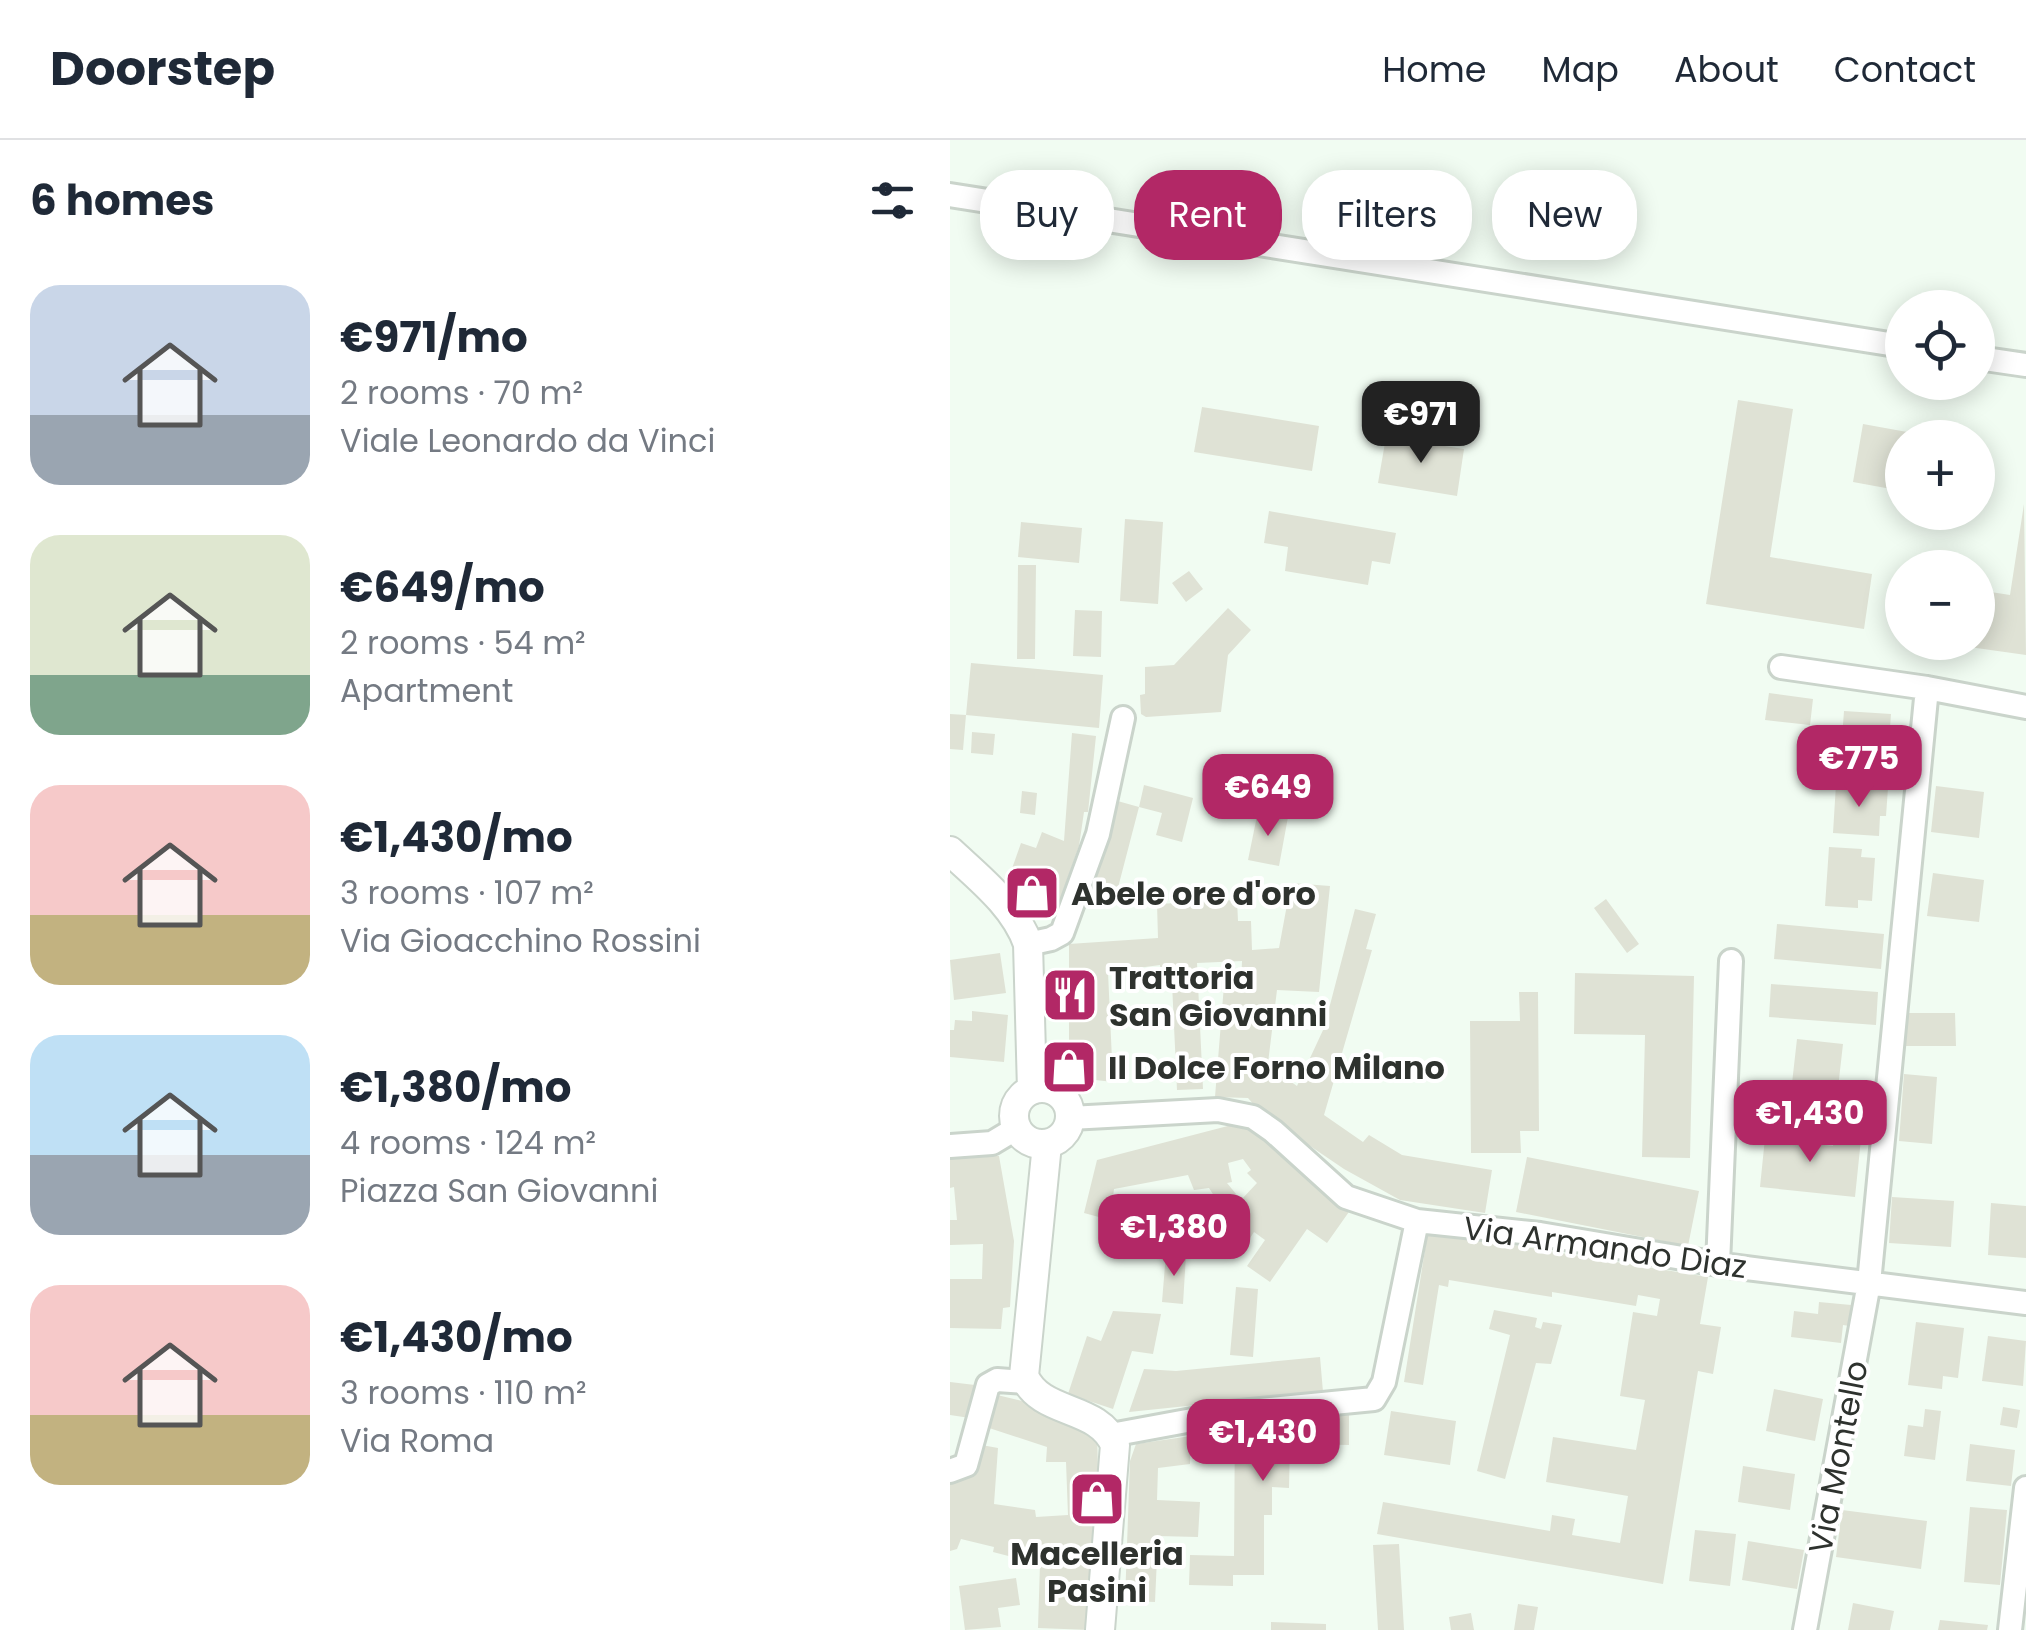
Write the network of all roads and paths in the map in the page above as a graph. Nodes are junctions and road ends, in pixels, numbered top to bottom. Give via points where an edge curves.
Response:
1 (950, 194) edge
2 (1885, 343) edge
3 (1995, 360) edge
4 (2026, 365) edge
5 (1781, 667) dead end
6 (1927, 688) junction
7 (2026, 707) edge
8 (1123, 718) dead end
9 (950, 851) edge
10 (1028, 944) junction
11 (1731, 962) dead end
12 (1032, 1090) junction
13 (1070, 1118) junction
14 (1017, 1128) junction
15 (1047, 1144) junction
16 (950, 1146) edge
17 (1417, 1222) junction
18 (1718, 1264) junction
19 (1869, 1283) junction
20 (2026, 1304) edge
21 (1026, 1382) junction
22 (1110, 1436) junction
23 (950, 1471) edge
24 (2026, 1488) edge
25 (1100, 1630) edge
26 (1805, 1630) edge
27 (2010, 1630) edge

1 - 2 street
3 - 4 street
5 - 6 street
6 - 7 street
6 - 19 street, Via Montello
8 - 10 street via 1098,834 1062,933
9 - 10 street via 1010,910
10 - 12 street
11 - 18 street
12 - 13 street via 1058,1094
12 - 14 street via 1018,1102
13 - 15 street via 1063,1134
13 - 17 street, Via Armando Diaz via 1218,1110 1253,1117 1346,1198
14 - 15 street via 1030,1141
14 - 16 street via 992,1144
15 - 21 street
17 - 18 street, Via Armando Diaz via 1540,1234
17 - 22 street via 1384,1382 1374,1399 1230,1412
18 - 19 street, Via Armando Diaz
19 - 20 street, Via Armando Diaz
19 - 26 street, Via Montello
21 - 22 street
21 - 23 street via 988,1385 966,1466
22 - 25 street
24 - 27 street

